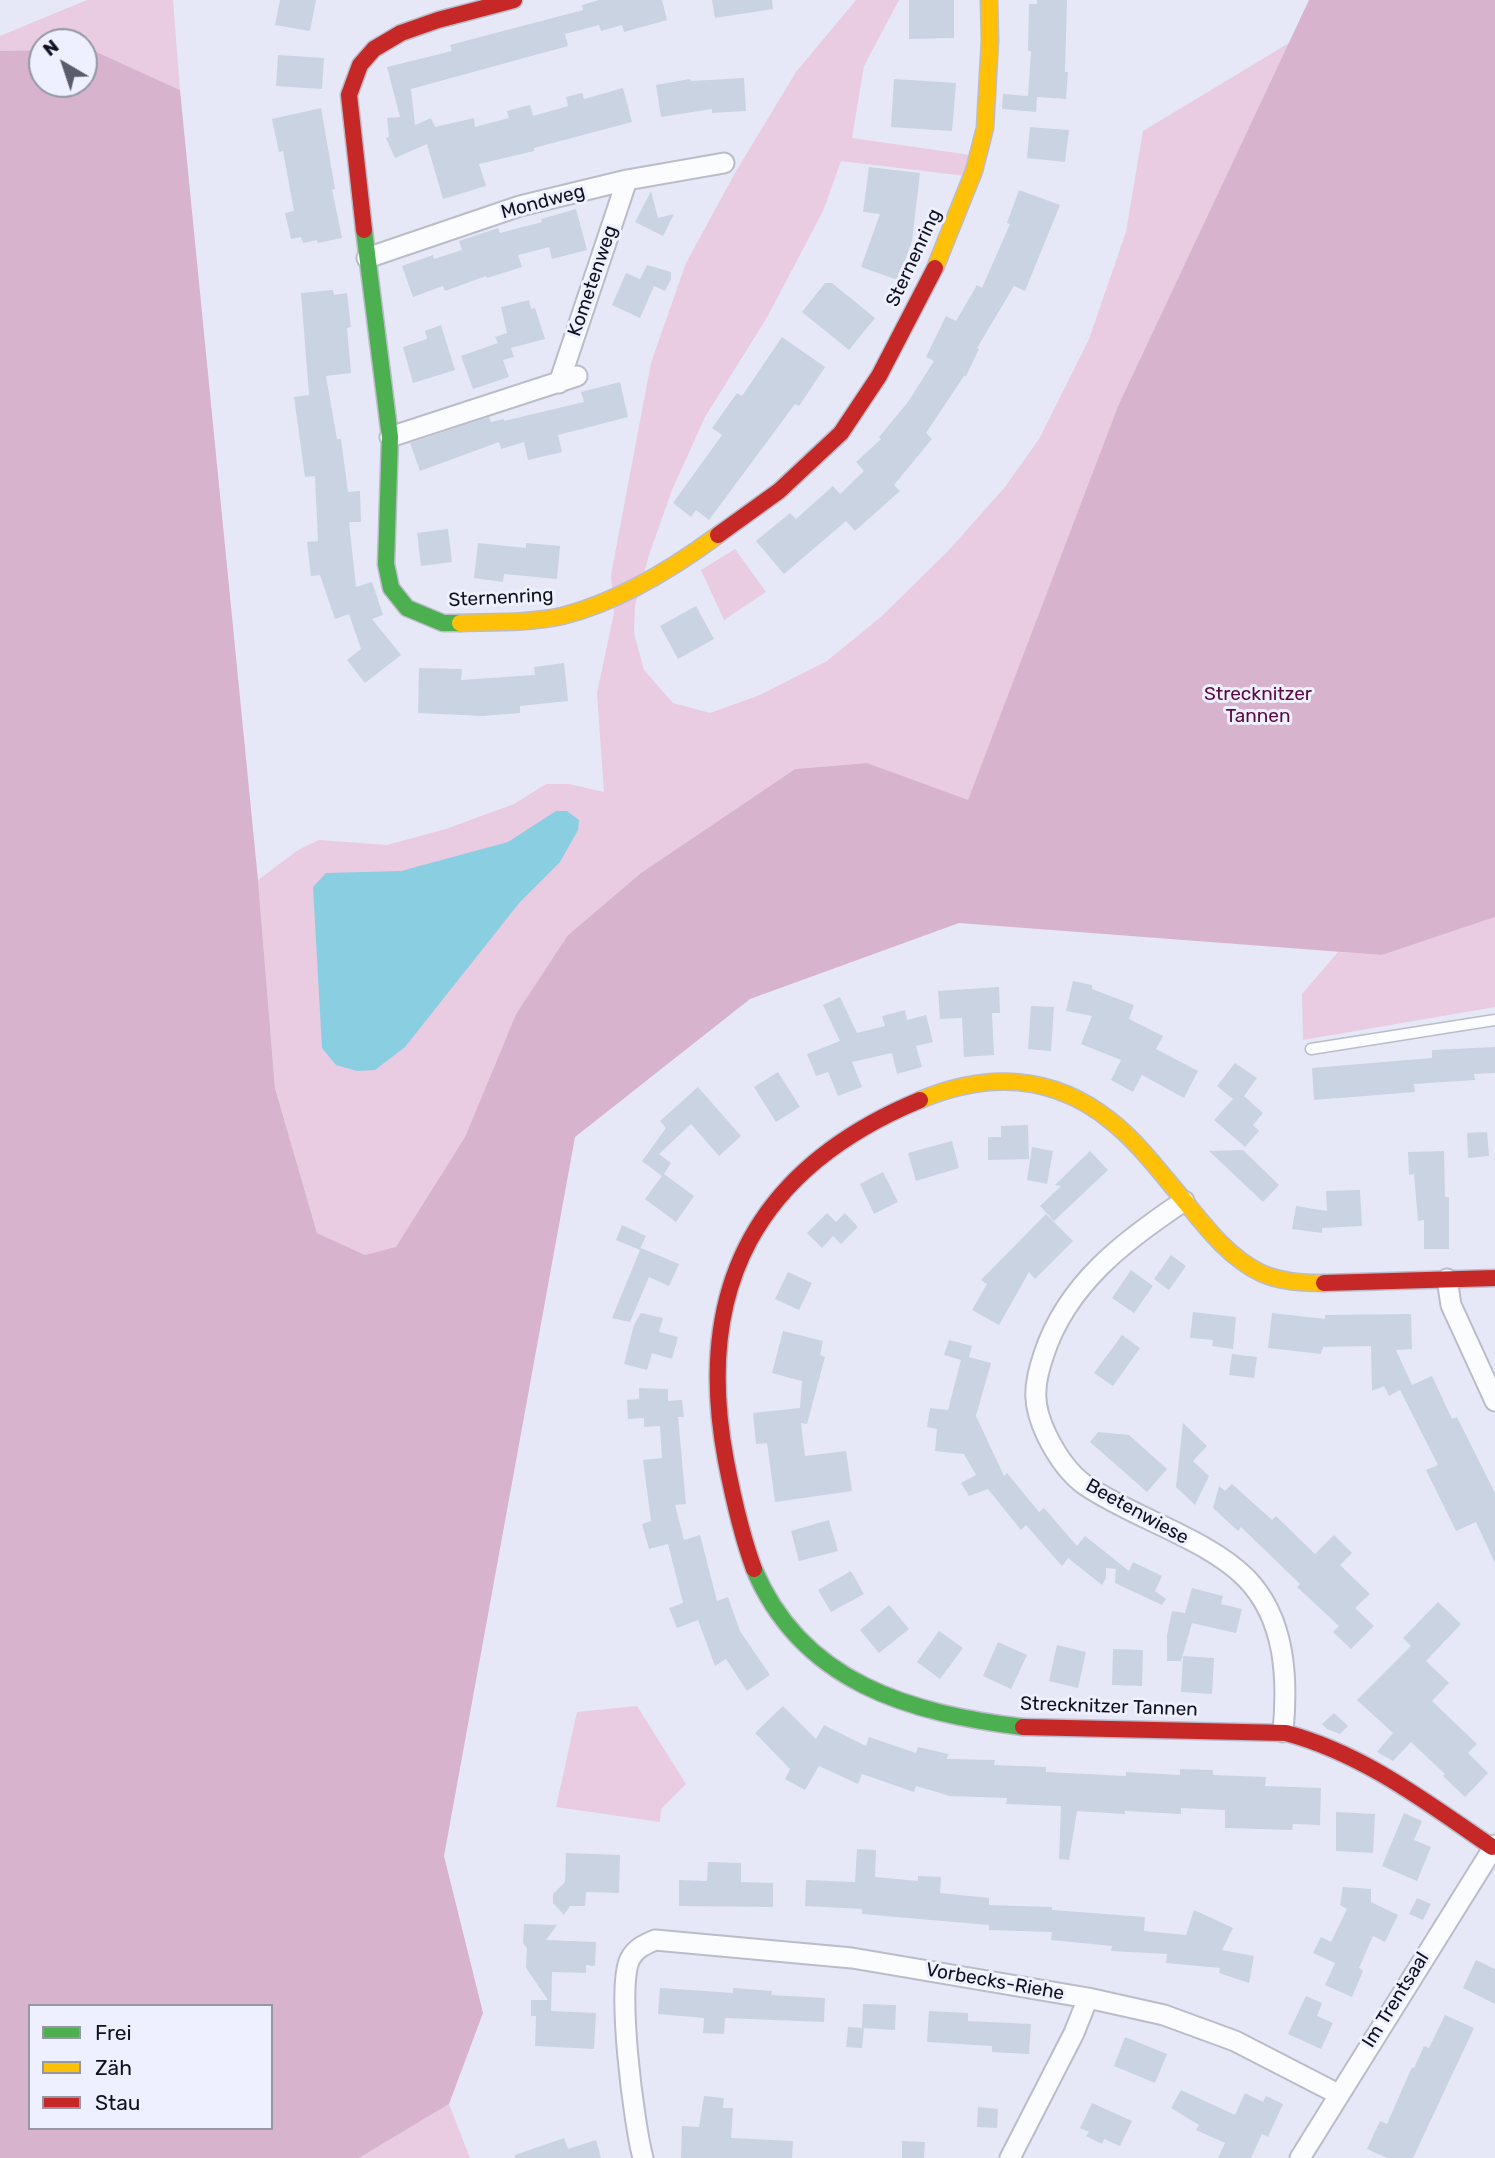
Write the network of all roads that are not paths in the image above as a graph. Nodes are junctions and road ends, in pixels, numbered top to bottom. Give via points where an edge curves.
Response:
1 (514, 0) edge
2 (989, 0) edge
3 (724, 163) dead end
4 (627, 180) junction
5 (367, 258) junction
6 (390, 437) junction
7 (1495, 1020) edge
8 (1311, 1049) dead end
9 (1184, 1201) junction
10 (1495, 1278) edge
11 (1447, 1279) junction
12 (1495, 1401) edge
13 (1283, 1732) junction
14 (1494, 1846) edge
15 (1088, 1998) junction
16 (1338, 2094) junction
17 (643, 2158) edge
18 (1010, 2158) edge
19 (1300, 2158) edge

1 - 5 street, Sternenring via 401,33 374,49 360,65 349,96
2 - 6 street, Sternenring via 985,128 941,257 879,376 841,433 740,520 632,590 561,616 443,623 407,608 391,588 386,564
3 - 4 street, Mondweg
4 - 5 street, Mondweg via 520,206
4 - 6 street, Kometenweg via 568,379
5 - 6 street, Sternenring
7 - 8 lane
9 - 11 street, Strecknitzer Tannen via 1232,1255 1269,1276 1313,1283
9 - 13 street, Beetenwiese via 1140,1230 1086,1279 1053,1327 1035,1380 1039,1418 1056,1456 1083,1484 1222,1558 1247,1579 1264,1603 1285,1660
9 - 13 street, Strecknitzer Tannen via 1123,1128 1063,1090 1025,1080 981,1082 939,1093 894,1113 833,1147 790,1183 757,1223 736,1263 726,1303 717,1384 720,1430 751,1560 771,1603 792,1632 842,1674 909,1704 960,1718 1034,1728
10 - 11 street, Strecknitzer Tannen
11 - 12 street via 1451,1306
13 - 14 street, Strecknitzer Tannen via 1333,1747 1376,1770
14 - 16 street, Im Trentsaal
15 - 16 street, Vorbecks-Riehe via 1164,2015 1235,2041
15 - 17 street, Vorbecks-Riehe via 852,1958 655,1940 637,1949 628,1962 626,1980 627,2050
15 - 18 street
16 - 19 street, Im Trentsaal

